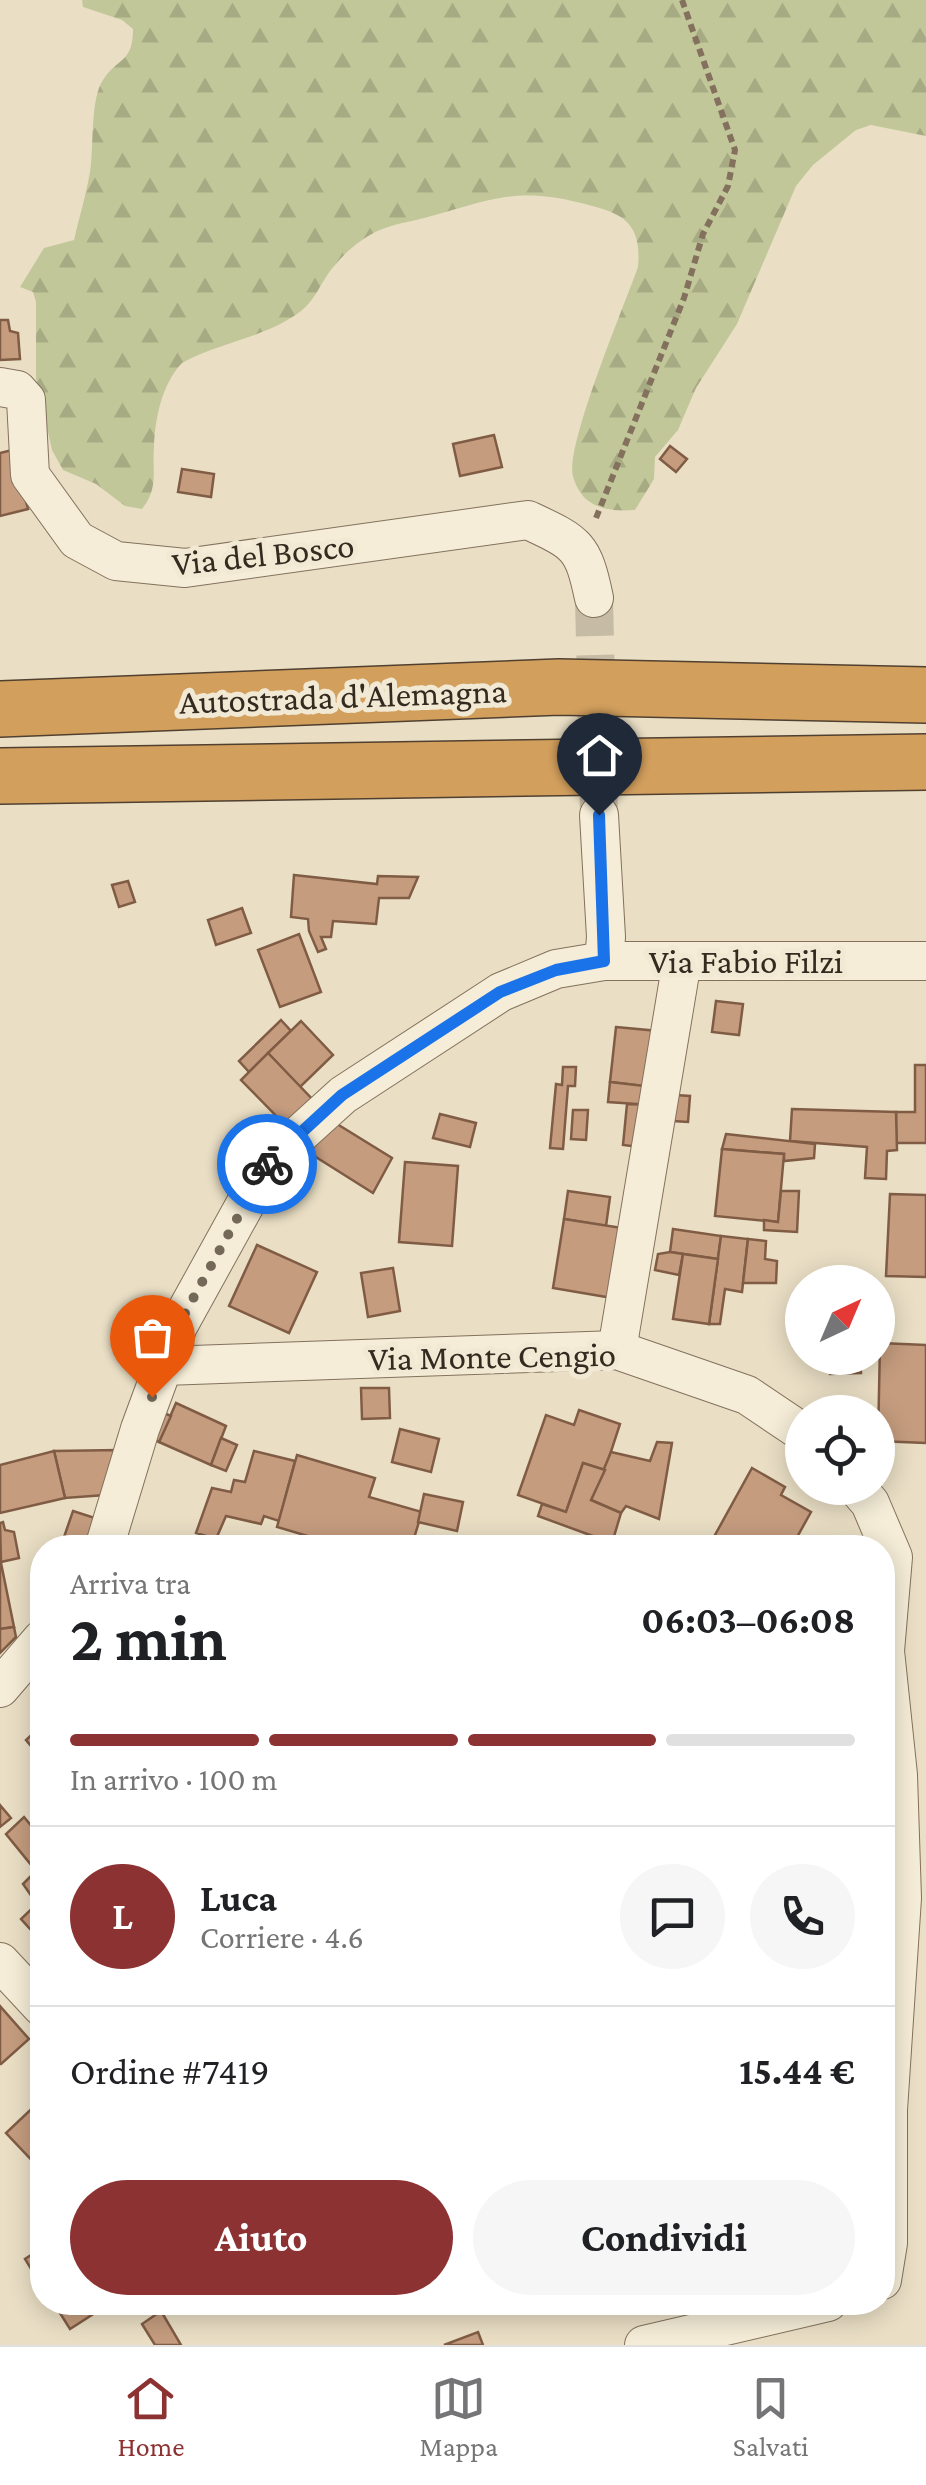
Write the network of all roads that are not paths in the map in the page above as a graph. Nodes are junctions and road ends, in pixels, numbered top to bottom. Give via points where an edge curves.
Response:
1 (0, 387) edge
2 (594, 598) tunnel mouth
3 (926, 695) edge
4 (0, 709) edge
5 (926, 762) edge
6 (0, 776) edge
7 (599, 815) tunnel mouth
8 (604, 961) junction
9 (926, 961) edge
10 (682, 962) junction
11 (617, 1350) junction
12 (164, 1366) junction
13 (785, 1421) edge
14 (871, 1505) edge
15 (108, 1535) edge
16 (883, 1535) edge
17 (30, 1653) edge
18 (0, 1688) edge
19 (895, 1746) edge
20 (0, 1962) edge
21 (30, 1994) edge
22 (895, 2004) edge
23 (772, 2315) edge
24 (644, 2345) edge

1 - 2 street, Via del Bosco via 26,400 30,475 77,540 116,561 185,568 528,520 586,559
3 - 4 highway, Autostrada d'Alemagna via 559,687
5 - 6 highway, Autostrada d'Alemagna
7 - 8 street
8 - 10 street, Via Fabio Filzi
8 - 12 street, Via Fabio Filzi via 556,970 500,992 342,1095 268,1162 178,1326
9 - 10 street, Via Fabio Filzi
10 - 11 street
11 - 12 street, Via Monte Cengio
11 - 13 street, Via Monte Cengio via 747,1395
12 - 15 street, Via Fabio Filzi
14 - 16 street
17 - 18 street
19 - 22 street via 902,1898
20 - 21 street
23 - 24 street

